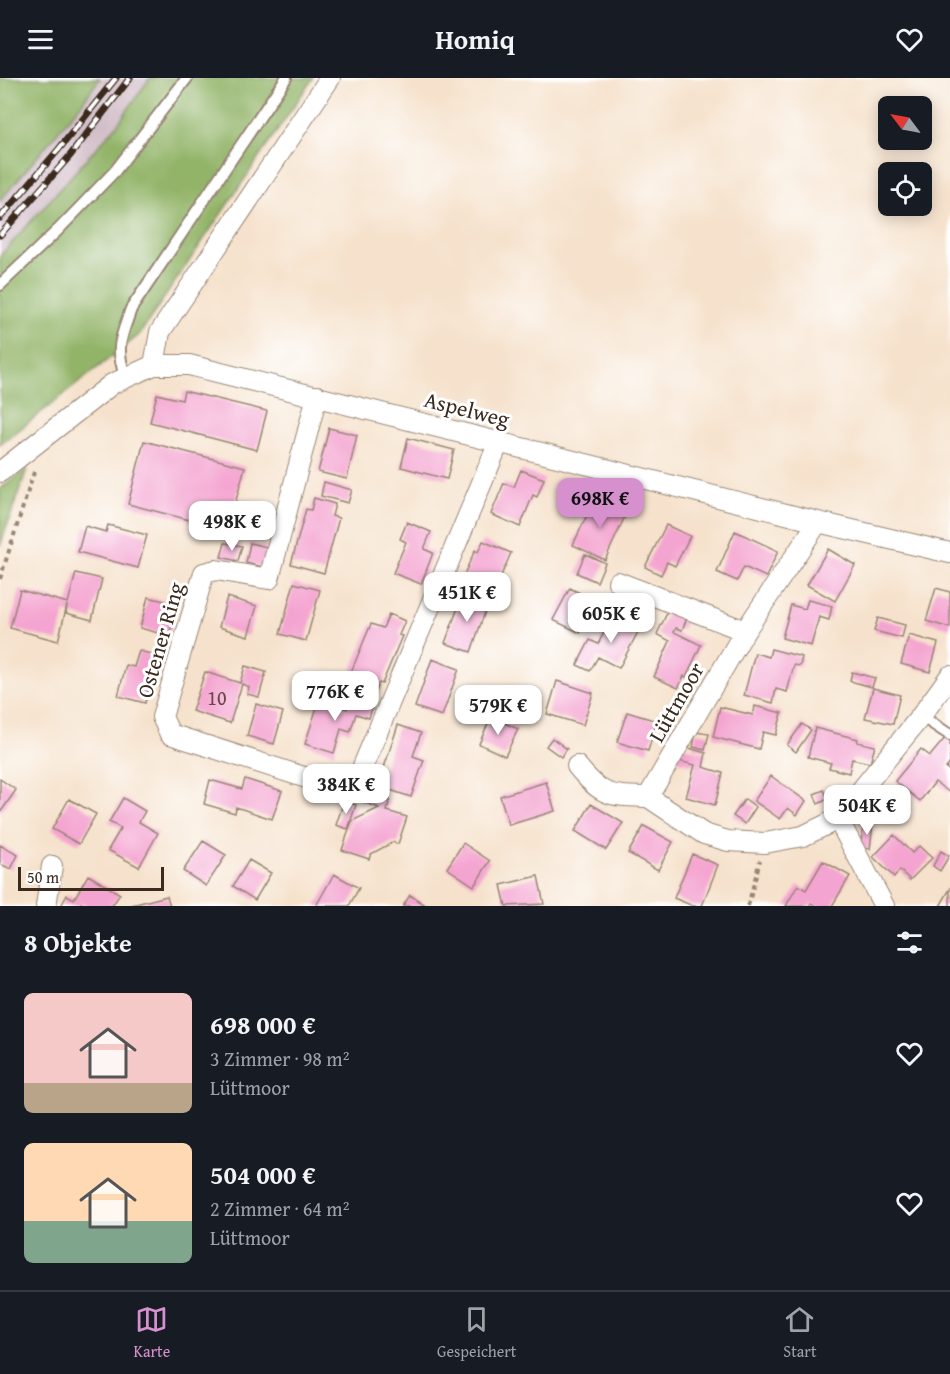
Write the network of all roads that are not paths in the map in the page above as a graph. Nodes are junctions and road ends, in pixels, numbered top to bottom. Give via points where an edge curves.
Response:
1 (187, 78) edge
2 (286, 78) edge
3 (330, 78) edge
4 (0, 285) edge
5 (154, 365) junction
6 (125, 376) junction
7 (317, 396) junction
8 (500, 442) junction
9 (0, 472) edge
10 (818, 522) junction
11 (950, 553) edge
12 (618, 582) dead end
13 (745, 631) junction
14 (950, 676) edge
15 (921, 716) junction
16 (950, 735) edge
17 (577, 766) dead end
18 (648, 797) junction
19 (838, 819) junction
20 (52, 866) dead end
21 (46, 906) edge
22 (884, 906) edge

1 - 4 lane via 115,171
2 - 6 lane via 131,309 118,344
3 - 5 street via 159,332
5 - 6 street, Aspelweg
5 - 7 street, Aspelweg via 189,365
6 - 9 street, Aspelweg
7 - 8 street, Aspelweg
7 - 8 street, Ostener Ring via 269,579 216,570 204,573 162,717 170,734 341,789 358,778
8 - 10 street, Aspelweg
10 - 11 street, Aspelweg
10 - 13 street, Lüttmoor
12 - 13 street
13 - 18 street, Lüttmoor
14 - 15 street
15 - 16 lane
15 - 19 street
17 - 18 street via 591,784 611,796
18 - 19 street via 704,834 728,841 765,843 803,836
19 - 22 street
20 - 21 street

